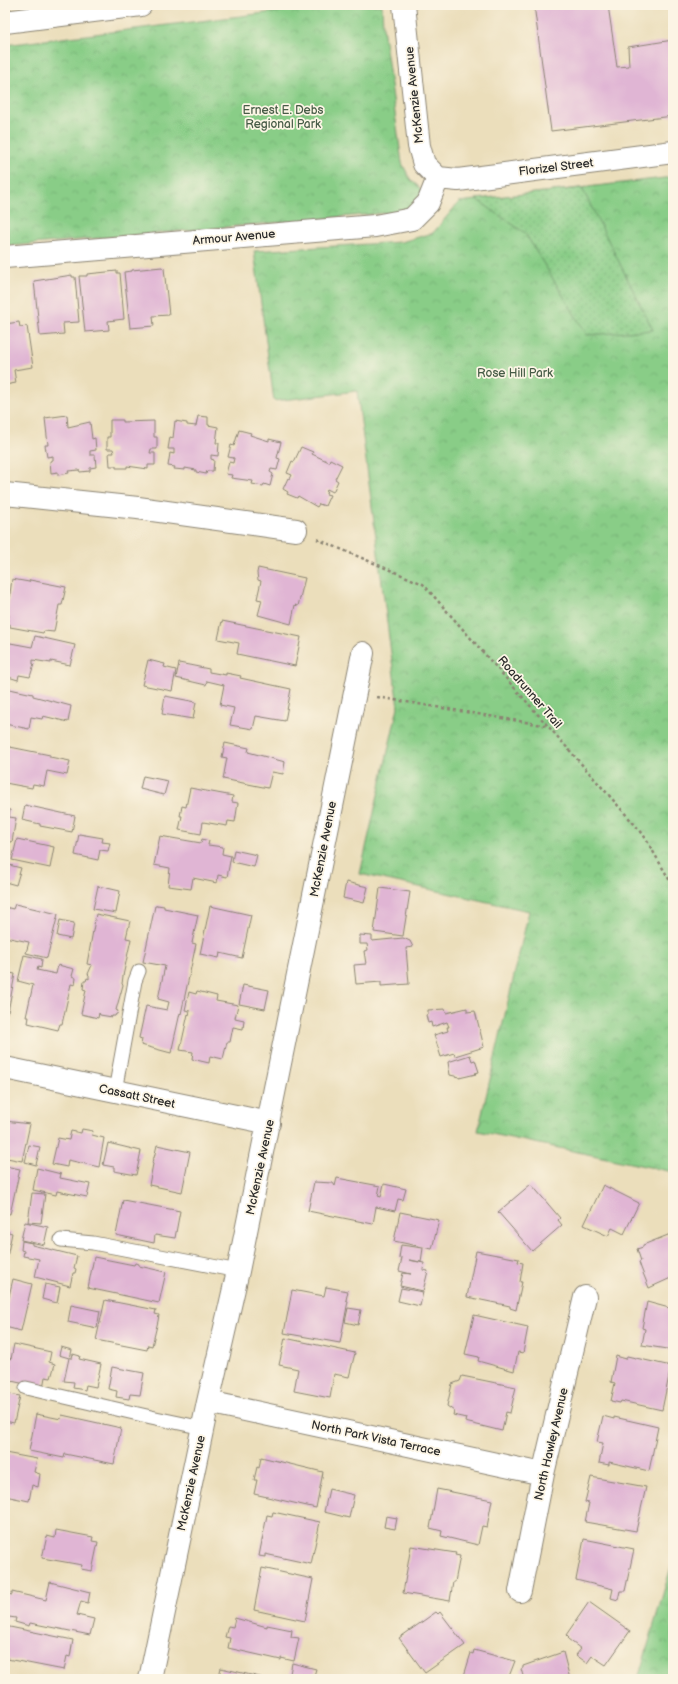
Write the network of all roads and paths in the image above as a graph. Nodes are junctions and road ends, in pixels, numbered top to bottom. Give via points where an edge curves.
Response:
1 (141, 5) edge
2 (404, 5) edge
3 (5, 22) edge
4 (673, 152) edge
5 (438, 178) junction
6 (5, 257) edge
7 (5, 494) edge
8 (296, 530) dead end
9 (342, 550) dead end
10 (363, 653) dead end
11 (354, 693) junction
12 (548, 726) junction
13 (673, 886) edge
14 (139, 971) dead end
15 (5, 1068) edge
16 (115, 1091) junction
17 (269, 1123) junction
18 (61, 1240) dead end
19 (238, 1271) junction
20 (585, 1297) dead end
21 (26, 1388) dead end
22 (208, 1402) junction
23 (203, 1428) junction
24 (544, 1474) junction
25 (520, 1591) dead end
26 (150, 1679) edge

1 - 3 street
2 - 5 street, McKenzie Avenue via 419,146 424,164
4 - 5 street, Florizel Street via 458,180
5 - 6 street, Armour Avenue via 428,203 412,219 375,226
7 - 8 street via 138,508
9 - 12 path, Roadrunner Trail via 423,584
10 - 11 street, McKenzie Avenue
11 - 12 path
11 - 17 street, McKenzie Avenue
12 - 13 path, Roadrunner Trail via 643,834
14 - 16 lane
15 - 16 street, Cassatt Street
16 - 17 street, Cassatt Street
17 - 19 street, McKenzie Avenue
18 - 19 lane via 93,1243
19 - 22 street, McKenzie Avenue
20 - 24 street, North Hawley Avenue
21 - 23 lane
22 - 23 street, McKenzie Avenue
22 - 24 street, North Park Vista Terrace
23 - 26 street, McKenzie Avenue
24 - 25 street, North Hawley Avenue

